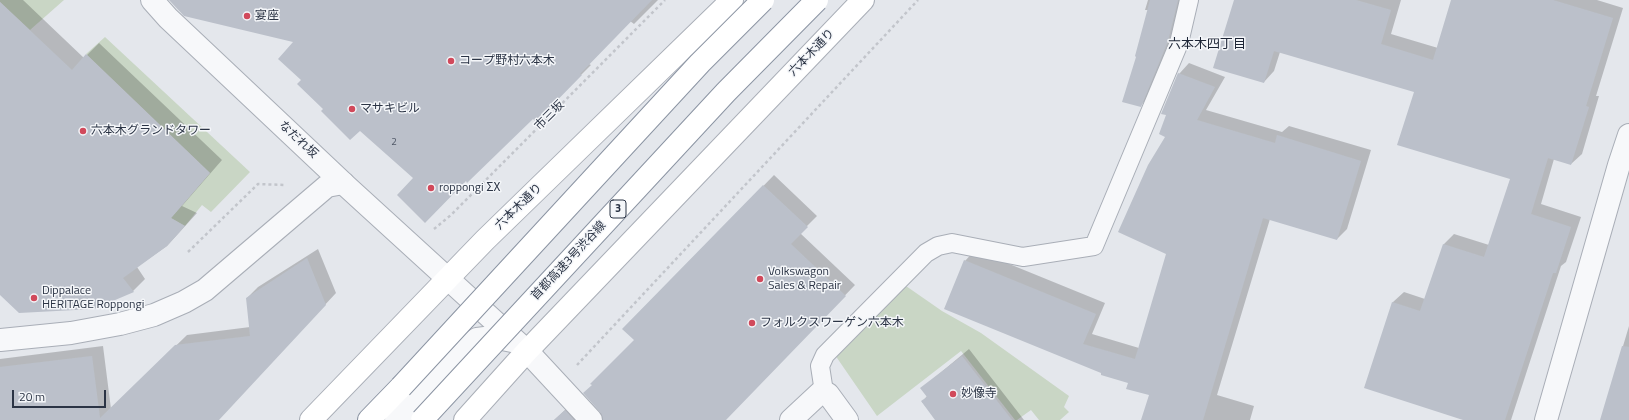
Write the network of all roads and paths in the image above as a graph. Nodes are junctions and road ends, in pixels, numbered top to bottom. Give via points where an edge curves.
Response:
1 (152, 0) edge
2 (665, 0) edge
3 (732, 0) edge
4 (763, 0) edge
5 (817, 0) edge
6 (862, 0) edge
7 (918, 0) edge
8 (1189, 0) edge
9 (1629, 135) edge
10 (343, 183) junction
11 (290, 185) dead end
12 (434, 230) dead end
13 (188, 252) dead end
14 (448, 277) junction
15 (0, 340) edge
16 (527, 351) junction
17 (573, 369) dead end
18 (401, 387) junction
19 (824, 392) junction
20 (311, 420) edge
21 (369, 420) edge
22 (374, 420) edge
23 (396, 420) edge
24 (422, 420) edge
25 (465, 420) edge
26 (592, 420) edge
27 (791, 420) edge
28 (847, 420) edge
29 (1546, 420) edge

1 - 10 street, なだれ坂
2 - 12 path, 市三坂 via 451,216
3 - 14 main road, 六本木通り
4 - 18 main road, bridge via 700,63
5 - 24 main road, 首都高速3号渋谷線 / 3, bridge via 726,92
6 - 16 main road, 六本木通り
7 - 17 path
8 - 19 lane via 1179,43 1094,246 1022,257 952,243 938,246 926,253 825,355 820,366
9 - 29 street
10 - 14 street, なだれ坂
10 - 15 street via 327,186 204,290 184,302 154,314 71,334
11 - 13 path via 258,184
14 - 16 street, なだれ坂
14 - 20 main road, 六本木通り
16 - 23 street via 510,340 493,337 477,339 459,351
16 - 25 main road, 六本木通り
16 - 26 street
18 - 21 main road
18 - 22 main road
19 - 27 street
19 - 28 street

